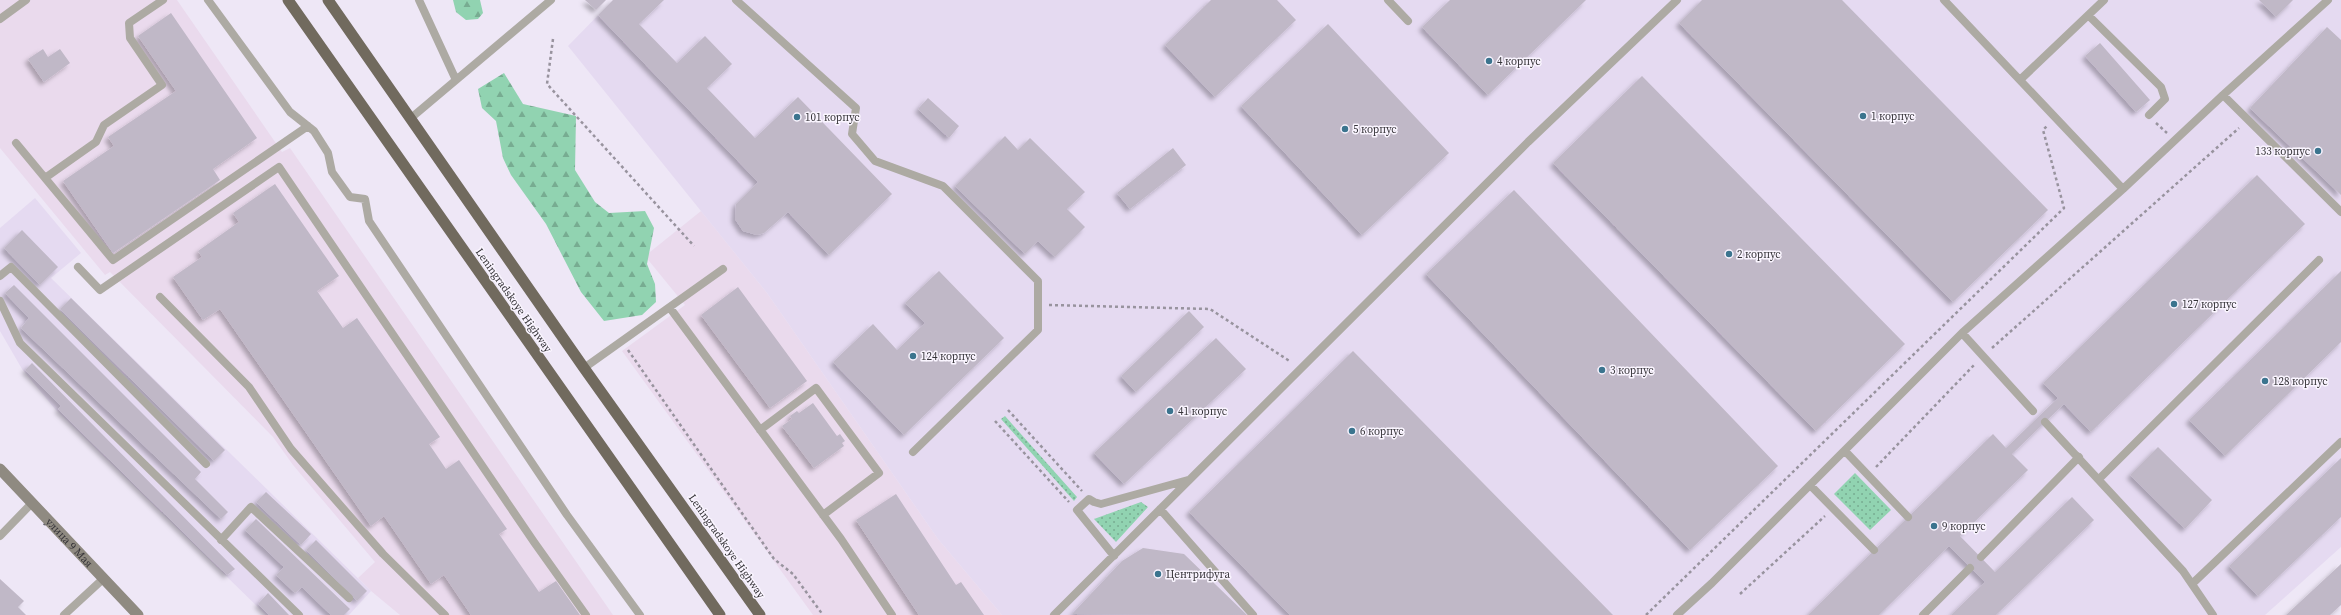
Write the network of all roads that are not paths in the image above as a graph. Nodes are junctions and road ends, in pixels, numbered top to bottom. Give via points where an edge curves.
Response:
1 (26, 0) edge
2 (163, 0) edge
3 (208, 0) edge
4 (288, 0) edge
5 (328, 0) edge
6 (551, 0) edge
7 (736, 0) edge
8 (1388, 0) edge
9 (1677, 0) edge
10 (1944, 0) edge
11 (2104, 0) edge
12 (2328, 0) edge
13 (418, 1) edge
14 (2088, 16) junction
15 (0, 19) edge
16 (1408, 22) dead end
17 (456, 80) junction
18 (2021, 80) junction
19 (2223, 95) junction
20 (2149, 115) road end
21 (411, 118) junction
22 (308, 126) junction
23 (16, 143) dead end
24 (45, 178) junction
25 (2123, 190) junction
26 (2341, 212) edge
27 (2319, 260) dead end
28 (78, 267) dead end
29 (722, 269) dead end
30 (1, 274) edge
31 (160, 297) dead end
32 (0, 301) edge
33 (670, 308) junction
34 (1962, 333) junction
35 (584, 368) junction
36 (2033, 411) dead end
37 (2045, 422) dead end
38 (760, 430) junction
39 (2341, 442) edge
40 (1845, 451) junction
41 (913, 452) dead end
42 (2079, 457) junction
43 (206, 464) dead end
44 (0, 469) edge
45 (2099, 478) junction
46 (1190, 479) junction
47 (1810, 485) junction
48 (32, 503) junction
49 (1160, 509) junction
50 (823, 514) junction
51 (1908, 517) dead end
52 (0, 536) edge
53 (221, 540) junction
54 (1874, 550) dead end
55 (1114, 556) junction
56 (1981, 557) dead end
57 (1970, 568) dead end
58 (103, 579) junction
59 (2192, 584) junction
60 (349, 598) dead end
61 (64, 615) edge
62 (138, 615) edge
63 (299, 615) edge
64 (444, 615) edge
65 (586, 615) edge
66 (640, 615) edge
67 (720, 615) edge
68 (760, 615) edge
69 (892, 615) edge
70 (1054, 615) edge
71 (1253, 615) edge
72 (1677, 615) edge
73 (1923, 615) edge
74 (2213, 615) edge

1 - 15 lane
2 - 24 lane via 129,23 130,38 162,85 104,125 96,142
3 - 22 lane via 290,112
4 - 67 highway, Leningradskoye Highway
5 - 21 highway, Leningradskoye Highway
6 - 17 lane
7 - 41 lane via 856,108 852,134 875,161 943,186 1038,280 1038,330
8 - 16 lane
9 - 46 lane via 1528,142
10 - 18 lane
11 - 14 lane
12 - 19 lane
13 - 17 lane
14 - 18 lane
14 - 20 lane via 2161,88 2166,99
17 - 21 lane
18 - 25 lane
19 - 25 lane
19 - 26 lane
21 - 35 highway, Leningradskoye Highway
22 - 24 lane via 113,260
22 - 66 lane via 328,153 332,172 350,197 366,199 369,221 567,515
23 - 24 lane
25 - 34 lane
27 - 45 lane
28 - 65 lane via 100,290 279,168
29 - 33 lane
30 - 43 lane via 11,267
31 - 64 lane via 248,388 291,449 383,554
32 - 53 lane via 20,344
33 - 35 lane
33 - 38 lane
34 - 36 lane
34 - 40 lane
35 - 68 highway, Leningradskoye Highway
37 - 42 lane
38 - 50 lane
38 - 50 lane via 816,388 866,454 879,473
39 - 59 lane
40 - 47 lane
40 - 51 lane
42 - 45 lane
42 - 56 lane
44 - 48 main road, улица 9 Мая
45 - 59 lane
46 - 49 lane
46 - 55 lane via 1101,504 1089,499 1076,510
47 - 54 lane
47 - 72 lane
48 - 52 lane
48 - 58 main road, улица 9 Мая
49 - 55 lane
49 - 71 lane
50 - 69 lane
53 - 60 lane via 251,507
53 - 63 lane
55 - 70 lane
57 - 73 lane
58 - 61 lane
58 - 62 main road, улица 9 Мая
59 - 74 lane

